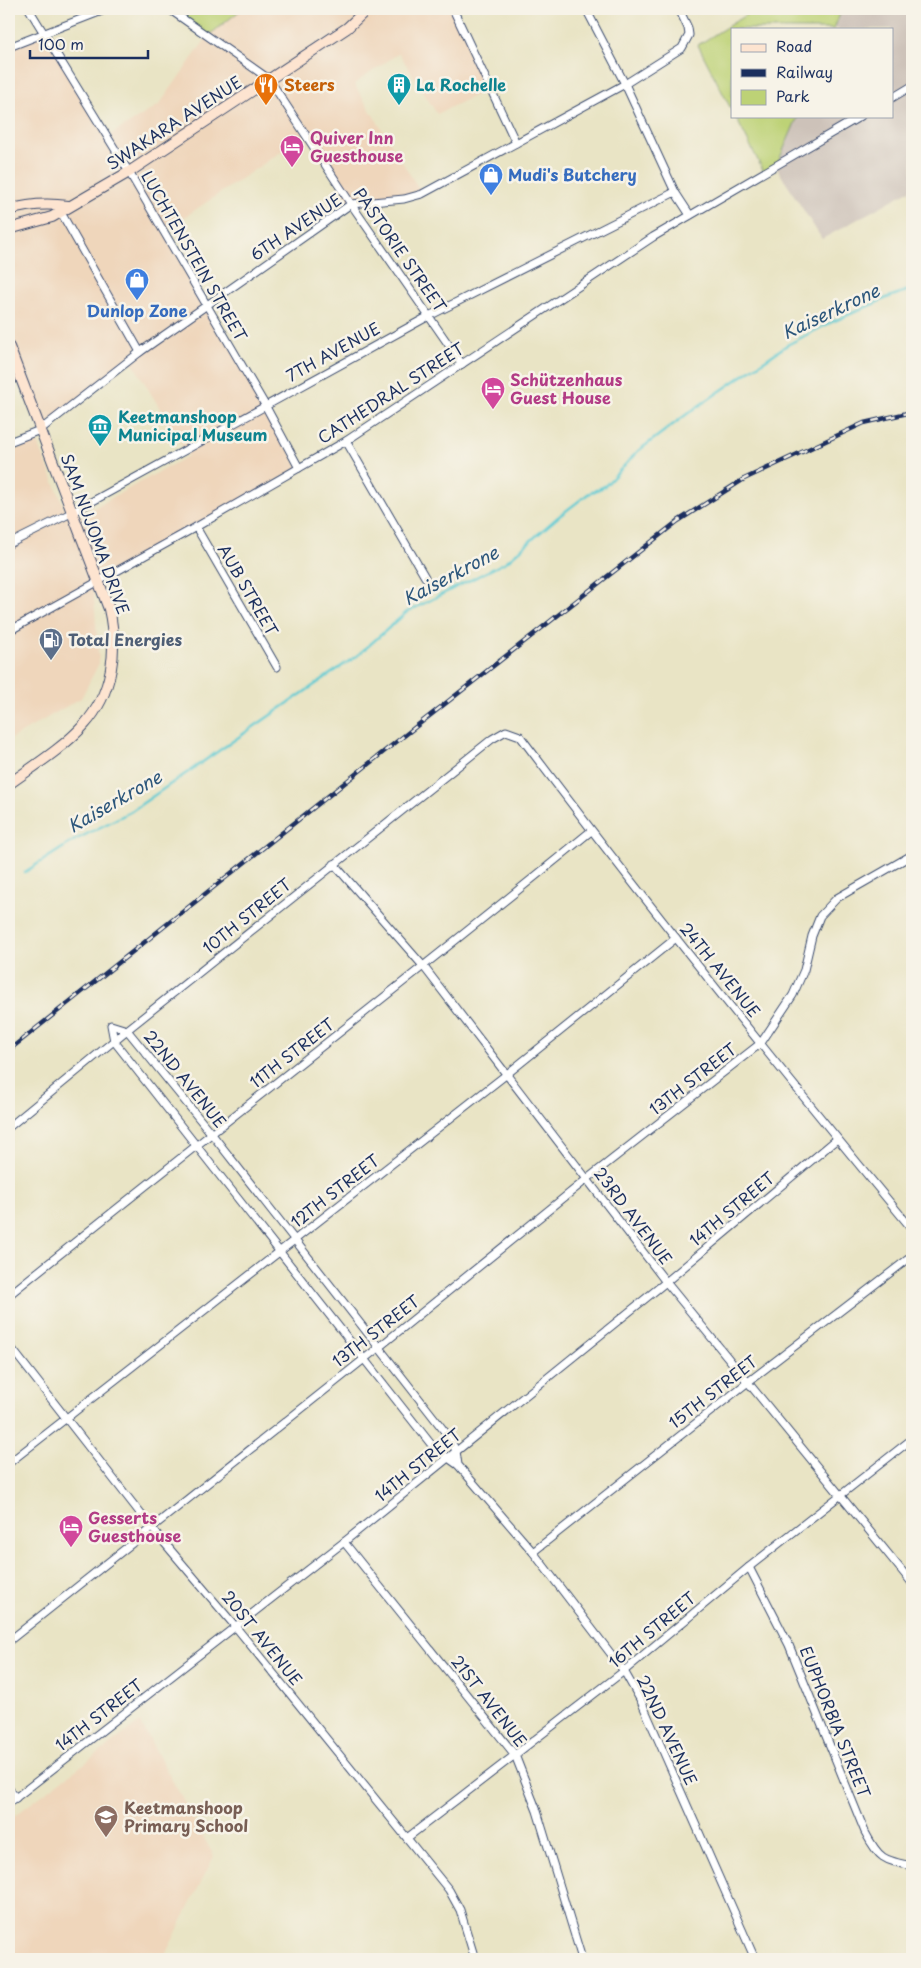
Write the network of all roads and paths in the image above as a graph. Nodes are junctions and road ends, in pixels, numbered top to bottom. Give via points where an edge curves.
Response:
1 (29, 9) edge
2 (107, 9) edge
3 (169, 9) edge
4 (367, 9) edge
5 (452, 9) edge
6 (586, 9) edge
7 (679, 9) edge
8 (43, 34) junction
9 (9, 47) edge
10 (270, 79) junction
11 (625, 84) junction
12 (912, 86) edge
13 (894, 97) edge
14 (858, 118) edge
15 (516, 143) junction
16 (129, 172) junction
17 (675, 192) junction
18 (351, 204) junction
19 (61, 208) junction
20 (9, 210) edge
21 (690, 215) junction
22 (9, 229) edge
23 (207, 304) junction
24 (429, 316) junction
25 (9, 347) edge
26 (140, 352) junction
27 (462, 364) junction
28 (265, 405) junction
29 (40, 430) junction
30 (346, 441) junction
31 (9, 442) edge
32 (299, 468) junction
33 (73, 512) junction
34 (196, 527) junction
35 (9, 544) edge
36 (425, 576) dead end
37 (99, 581) junction
38 (9, 631) edge
39 (277, 667) dead end
40 (506, 730) joint
41 (9, 784) edge
42 (591, 831) junction
43 (912, 855) edge
44 (334, 864) junction
45 (676, 938) junction
46 (424, 967) junction
47 (127, 1030) junction
48 (114, 1042) junction
49 (761, 1043) junction
50 (507, 1074) junction
51 (9, 1127) edge
52 (211, 1133) junction
53 (838, 1139) junction
54 (197, 1144) junction
55 (587, 1179) junction
56 (912, 1230) edge
57 (295, 1240) junction
58 (280, 1251) junction
59 (912, 1256) edge
60 (666, 1282) junction
61 (9, 1295) edge
62 (9, 1345) edge
63 (378, 1348) junction
64 (363, 1358) junction
65 (748, 1382) junction
66 (66, 1418) junction
67 (912, 1439) edge
68 (456, 1451) junction
69 (447, 1458) junction
70 (9, 1463) edge
71 (458, 1465) junction
72 (840, 1495) junction
73 (151, 1527) junction
74 (344, 1542) junction
75 (533, 1552) junction
76 (749, 1567) junction
77 (912, 1583) edge
78 (235, 1626) junction
79 (9, 1641) edge
80 (624, 1671) junction
81 (515, 1755) junction
82 (9, 1789) edge
83 (16, 1798) junction
84 (9, 1804) edge
85 (407, 1838) junction
86 (912, 1866) edge
87 (475, 1959) edge
88 (582, 1959) edge
89 (755, 1959) edge

1 - 8 street, LUCHTENSTEIN STREET
2 - 8 street
3 - 10 street, PASTORIE STREET
4 - 10 main road, SWAKARA AVENUE via 347,28
5 - 15 street
6 - 11 street
7 - 11 street, 6TH AVENUE via 688,28 682,48
8 - 9 street
8 - 16 street, LUCHTENSTEIN STREET
10 - 16 main road, SWAKARA AVENUE
10 - 18 street, PASTORIE STREET
11 - 15 street, 6TH AVENUE
11 - 17 street
12 - 13 street
14 - 21 street, CATHEDRAL STREET
15 - 18 street, 6TH AVENUE via 422,194
16 - 19 main road, SWAKARA AVENUE
16 - 23 street, LUCHTENSTEIN STREET
17 - 21 street
17 - 24 street, 7TH AVENUE
18 - 23 street, 6TH AVENUE
18 - 24 street, PASTORIE STREET
19 - 20 main road, SWAKARA AVENUE via 36,204
19 - 22 main road, SWAKARA AVENUE via 52,217
19 - 26 street
21 - 27 street, CATHEDRAL STREET
23 - 26 street, 6TH AVENUE
23 - 28 street, LUCHTENSTEIN STREET
24 - 27 street, PASTORIE STREET
24 - 28 street, 7TH AVENUE
25 - 29 main road, SAM NUJOMA DRIVE
26 - 29 street, 6TH AVENUE
27 - 30 street, CATHEDRAL STREET
28 - 32 street, LUCHTENSTEIN STREET
28 - 33 street, 7TH AVENUE
29 - 31 street, 6TH AVENUE
29 - 33 main road, SAM NUJOMA DRIVE
30 - 32 street, CATHEDRAL STREET
30 - 36 street
32 - 34 street, CATHEDRAL STREET
33 - 35 street, 7TH AVENUE
33 - 37 main road, SAM NUJOMA DRIVE
34 - 37 street, CATHEDRAL STREET
34 - 39 street, AUB STREET
37 - 38 street, CATHEDRAL STREET
37 - 41 main road, SAM NUJOMA DRIVE via 109,609 114,640 105,692 84,725
40 - 42 street, 24TH AVENUE via 520,736
40 - 44 street, 10TH STREET
42 - 45 street, 24TH AVENUE
42 - 46 street, 11TH STREET
43 - 49 street, 13TH STREET via 837,898 820,916 793,995
44 - 46 street, 23RD AVENUE
44 - 47 street, 10TH STREET
45 - 49 street, 24TH AVENUE
45 - 50 street, 12TH STREET
46 - 50 street, 23RD AVENUE
46 - 52 street, 11TH STREET
47 - 48 street, 10TH STREET
47 - 48 street, 22ND AVENUE via 111,1025
47 - 52 street, 22ND AVENUE
48 - 51 street, 10TH STREET
48 - 54 street, 22ND AVENUE
49 - 53 street, 24TH AVENUE
49 - 55 street, 13TH STREET
50 - 55 street, 23RD AVENUE
50 - 57 street, 12TH STREET
52 - 54 street, 11TH STREET
52 - 57 street, 22ND AVENUE
53 - 56 street, 24TH AVENUE
53 - 60 street, 14TH STREET
54 - 58 street, 22ND AVENUE
54 - 61 street, 11TH STREET
55 - 60 street, 23RD AVENUE
55 - 63 street, 13TH STREET
57 - 58 street, 12TH STREET
57 - 63 street, 22ND AVENUE
58 - 64 street, 22ND AVENUE
58 - 66 street, 12TH STREET
59 - 65 street, 15TH STREET
60 - 65 street, 23RD AVENUE
60 - 68 street, 14TH STREET
62 - 66 street, 20ST AVENUE
63 - 64 street, 13TH STREET
63 - 68 street, 22ND AVENUE via 449,1437
64 - 69 street, 22ND AVENUE via 434,1448
64 - 73 street, 13TH STREET
65 - 72 street, 23RD AVENUE
65 - 75 street, 15TH STREET
66 - 70 street, 12TH STREET
66 - 73 street, 20ST AVENUE
67 - 72 street, 16TH STREET
68 - 69 street, 14TH STREET
68 - 71 street, 22ND AVENUE
69 - 71 street, 22ND AVENUE
69 - 74 street, 14TH STREET
71 - 75 street, 22ND AVENUE
72 - 76 street, 16TH STREET
72 - 77 street, 23RD AVENUE
73 - 78 street, 20ST AVENUE
73 - 79 street, 13TH STREET
74 - 78 street, 14TH STREET
74 - 81 street, 21ST AVENUE
75 - 80 street, 22ND AVENUE
76 - 80 street, 16TH STREET
76 - 86 street, EUPHORBIA STREET via 788,1645 874,1850 888,1861
78 - 83 street, 14TH STREET
78 - 85 street, 20ST AVENUE
80 - 81 street, 16TH STREET
80 - 89 street, 22ND AVENUE via 645,1710
81 - 85 street, 16TH STREET
81 - 88 street, 21ST AVENUE via 537,1811
82 - 83 street
83 - 84 street, 14TH STREET
85 - 87 street, 20ST AVENUE via 449,1890 460,1910

